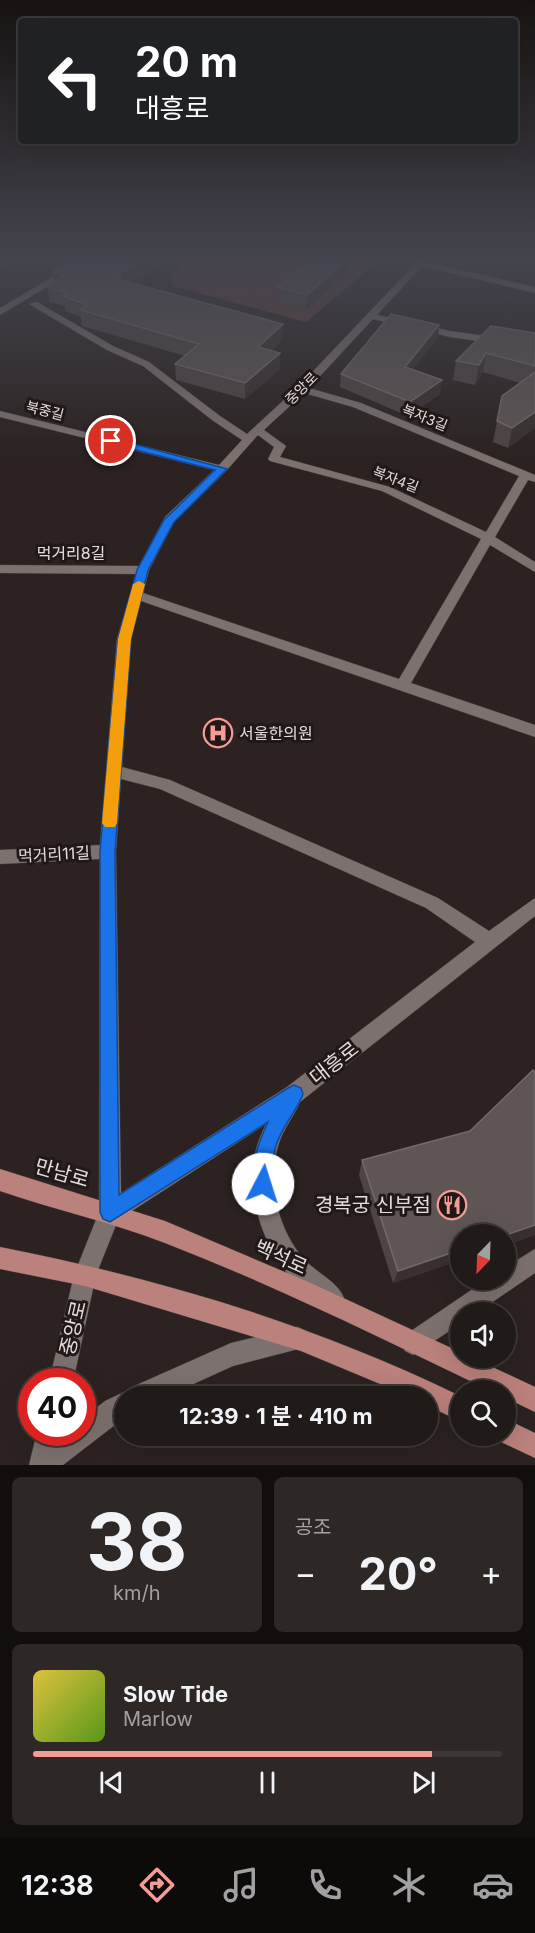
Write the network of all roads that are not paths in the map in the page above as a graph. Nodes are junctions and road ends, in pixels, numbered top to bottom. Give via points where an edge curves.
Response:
1 (68, 324) edge
2 (362, 324) edge
3 (407, 324) edge
4 (535, 346) edge
5 (302, 388) junction
6 (0, 414) edge
7 (253, 434) junction
8 (222, 469) junction
9 (530, 477) edge
10 (488, 538) junction
11 (535, 568) edge
12 (0, 569) edge
13 (143, 570) junction
14 (136, 595) junction
15 (402, 686) junction
16 (535, 731) edge
17 (114, 771) junction
18 (108, 852) junction
19 (0, 857) edge
20 (535, 906) edge
21 (489, 941) junction
22 (294, 1094) junction
23 (0, 1180) edge
24 (110, 1212) junction
25 (0, 1258) edge
26 (535, 1260) edge
27 (85, 1275) junction
28 (357, 1316) junction
29 (301, 1339) junction
30 (422, 1347) junction
31 (64, 1368) edge
32 (163, 1386) edge
33 (535, 1400) edge
34 (450, 1404) edge
35 (114, 1410) edge
36 (516, 1436) edge
37 (46, 1446) edge
38 (535, 1446) edge
39 (43, 1465) edge

1 - 7 street via 146,364 216,418
2 - 5 street, 중앙로
3 - 4 street
5 - 7 street, 중앙로
5 - 9 street, 복자3길 via 357,405
6 - 8 street, 북중길
7 - 8 street, 중앙로
7 - 10 street, 복자4길 via 280,446 274,459 386,489
8 - 13 street, 중앙로 via 170,520
9 - 10 street
10 - 11 street, 복자4길
10 - 15 street
12 - 13 street, 먹거리8길
13 - 14 street, 중앙로
14 - 15 street
14 - 17 street, 중앙로 via 124,639
15 - 16 street
17 - 18 street, 중앙로
17 - 21 street via 164,784 432,903
18 - 19 street, 먹거리11길
18 - 24 street, 중앙로
20 - 21 street, 대흥로
21 - 22 street, 대흥로
22 - 24 street, 대흥로
22 - 28 street via 266,1149 263,1184 268,1210 279,1243 303,1274
23 - 24 main road, 만남로
24 - 27 street, 중앙로
24 - 28 main road, 백석로
25 - 27 main road
26 - 30 street
27 - 29 main road
27 - 31 street, 중앙로
28 - 30 main road, 백석로
29 - 32 street via 231,1355
29 - 34 main road
30 - 33 main road, 백석로
35 - 39 street
36 - 38 main road
37 - 39 street

